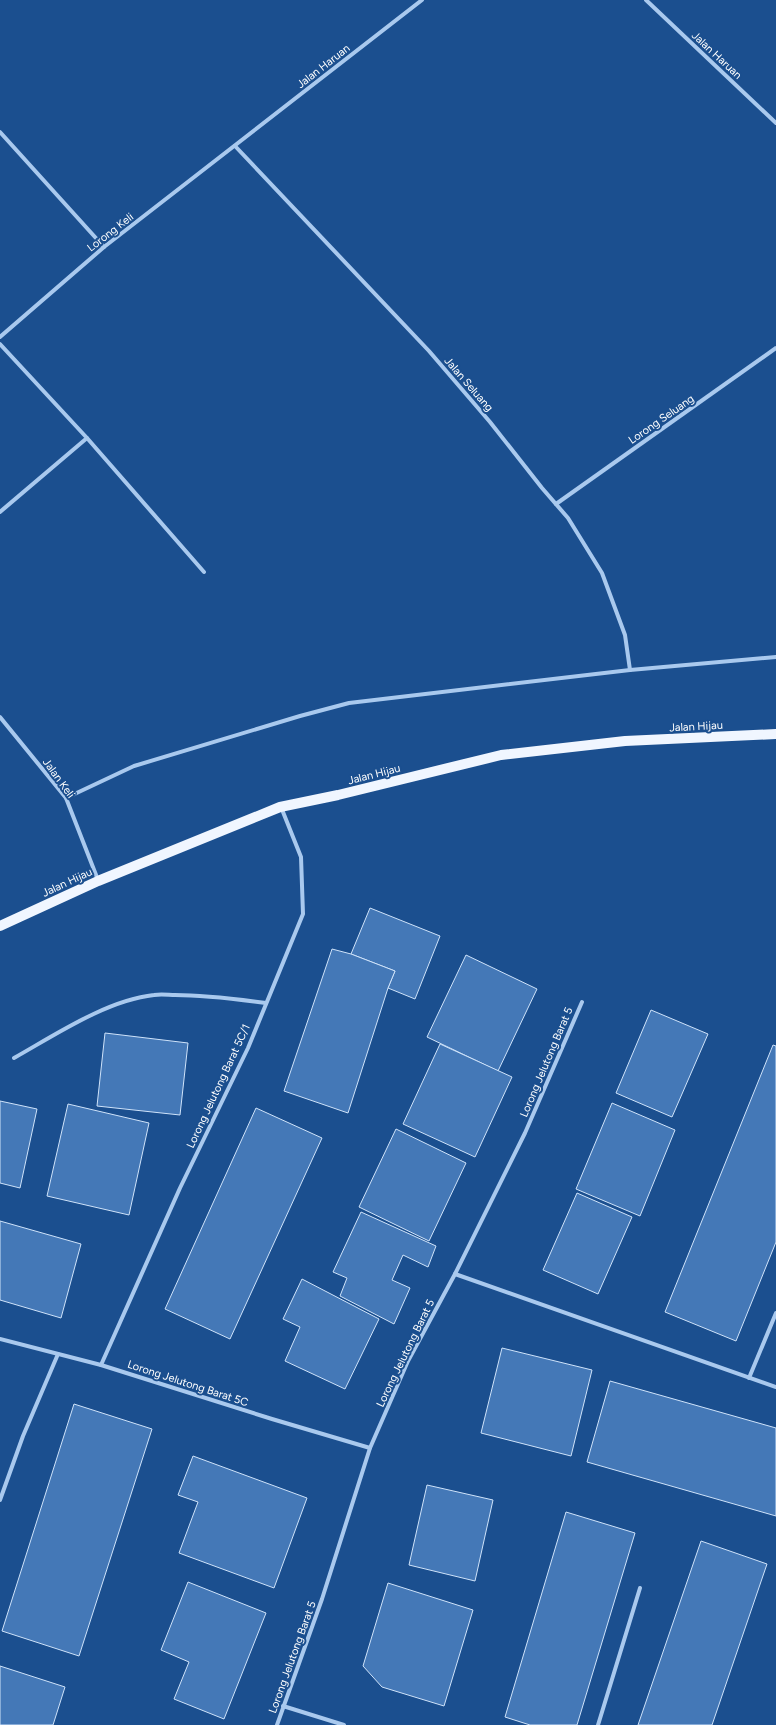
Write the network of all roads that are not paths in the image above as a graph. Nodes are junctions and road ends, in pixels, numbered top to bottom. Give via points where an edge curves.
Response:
1 (422, 0) edge
2 (646, 0) edge
3 (776, 123) edge
4 (0, 132) edge
5 (235, 146) junction
6 (104, 247) junction
7 (0, 337) edge
8 (0, 344) edge
9 (776, 348) edge
10 (87, 438) junction
11 (556, 504) junction
12 (0, 512) edge
13 (204, 572) dead end
14 (776, 657) edge
15 (630, 670) junction
16 (0, 717) edge
17 (776, 734) edge
18 (66, 798) junction
19 (280, 807) junction
20 (98, 881) junction
21 (0, 926) edge
22 (582, 1002) dead end
23 (266, 1003) junction
24 (14, 1058) dead end
25 (455, 1274) junction
26 (776, 1313) edge
27 (0, 1339) edge
28 (58, 1354) junction
29 (101, 1365) junction
30 (749, 1378) junction
31 (776, 1387) edge
32 (370, 1448) junction
33 (0, 1500) edge
34 (640, 1588) dead end
35 (283, 1706) junction
36 (277, 1725) edge
37 (344, 1725) edge
38 (598, 1725) edge

1 - 5 street, Jalan Haruan
2 - 3 street, Jalan Haruan
4 - 6 street
5 - 6 street, Lorong Keli
5 - 11 street, Jalan Seluang via 429,351
6 - 7 street, Lorong Keli
8 - 10 street
9 - 11 street, Lorong Seluang
10 - 12 street
10 - 13 street
11 - 15 street, Jalan Seluang via 568,518 602,573 625,635
14 - 15 street
15 - 18 street via 349,703 134,766
16 - 18 street, Jalan Keli
17 - 19 main road, Jalan Hijau via 626,741 501,755 338,796
18 - 20 street, Jalan Keli
19 - 20 main road, Jalan Hijau
19 - 23 street, Lorong Jelutong Barat 5C/1 via 301,857 303,914
20 - 21 main road, Jalan Hijau
22 - 25 street, Lorong Jelutong Barat 5 via 526,1133
23 - 24 street via 187,995 154,995 123,1002 76,1023
23 - 29 street, Lorong Jelutong Barat 5C/1 via 248,1048 180,1188
25 - 30 street
25 - 32 street, Lorong Jelutong Barat 5 via 408,1361
26 - 30 street
27 - 28 street, Lorong Jelutong Barat 5C
28 - 29 street, Lorong Jelutong Barat 5C
28 - 33 street via 23,1436
29 - 32 street, Lorong Jelutong Barat 5C
30 - 31 street
32 - 35 street, Lorong Jelutong Barat 5 via 322,1600
34 - 38 street
35 - 36 street, Lorong Jelutong Barat 5
35 - 37 street

